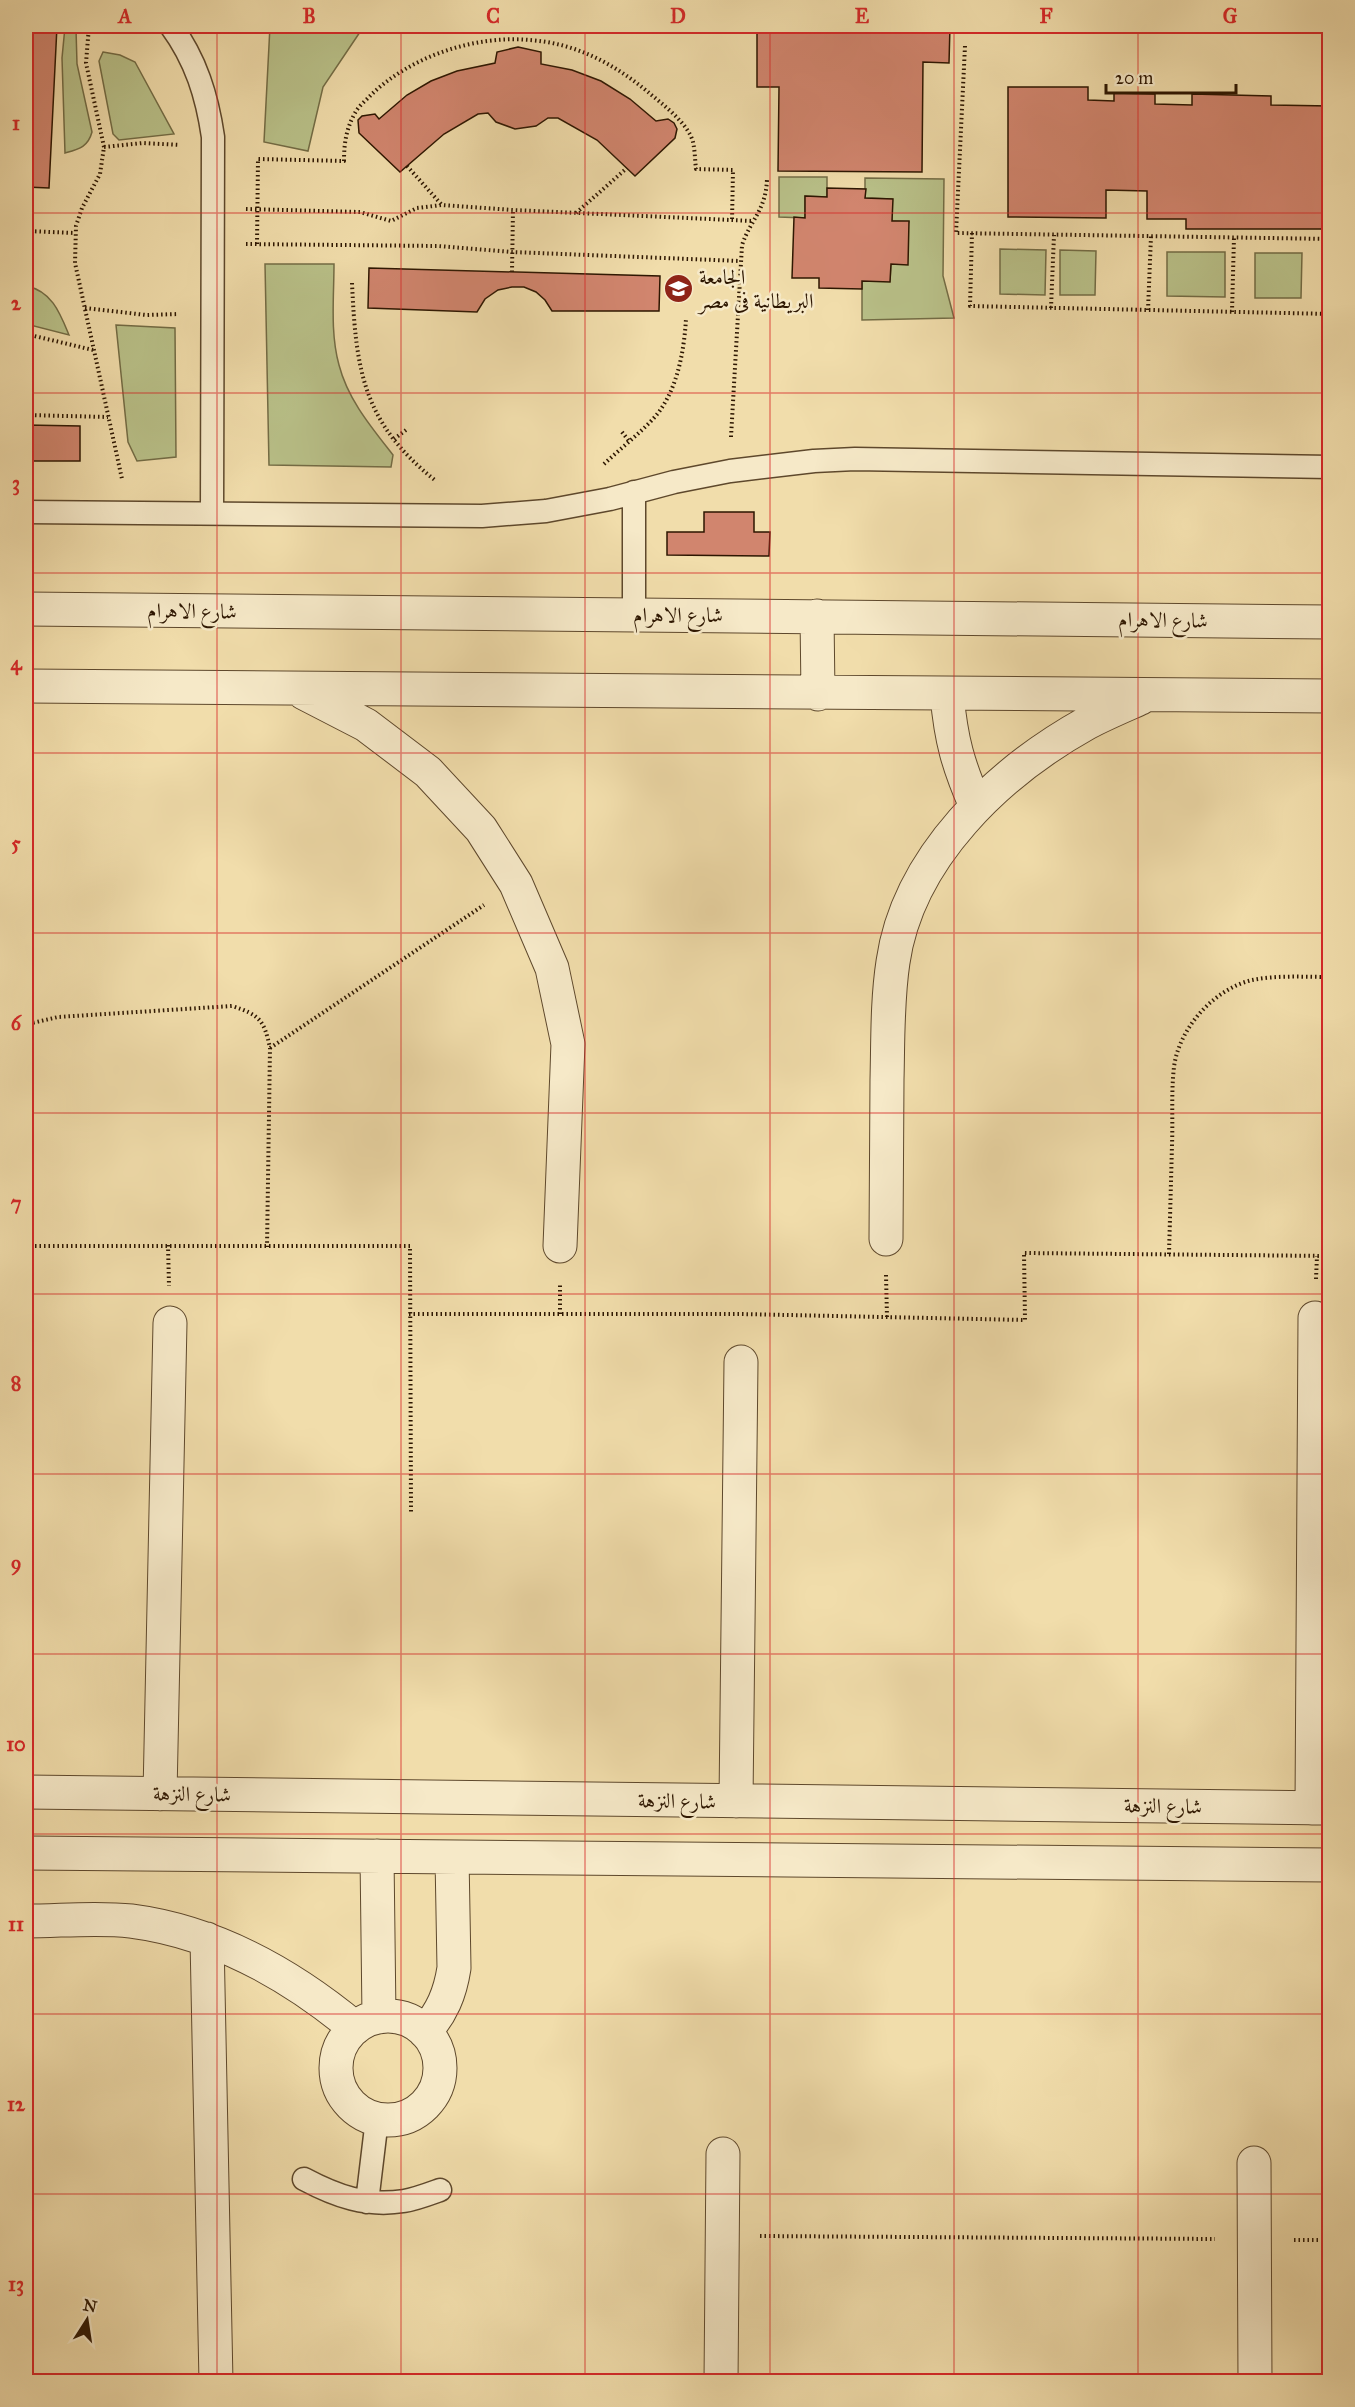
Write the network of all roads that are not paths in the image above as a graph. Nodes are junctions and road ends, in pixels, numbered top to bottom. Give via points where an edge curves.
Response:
1 (171, 26) edge
2 (1329, 467) edge
3 (634, 492) junction
4 (26, 512) edge
5 (212, 513) junction
6 (26, 609) edge
7 (634, 615) junction
8 (817, 616) junction
9 (1329, 622) edge
10 (26, 686) edge
11 (297, 689) junction
12 (818, 694) junction
13 (1151, 694) junction
14 (947, 695) junction
15 (1329, 696) edge
16 (976, 806) junction
17 (885, 1239) dead end
18 (560, 1246) dead end
19 (1316, 1318) dead end
20 (170, 1323) dead end
21 (741, 1362) dead end
22 (26, 1792) edge
23 (160, 1794) junction
24 (736, 1802) junction
25 (1321, 1808) edge
26 (26, 1853) edge
27 (377, 1856) junction
28 (452, 1857) junction
29 (1329, 1865) edge
30 (26, 1921) edge
31 (207, 1939) junction
32 (367, 2023) junction
33 (425, 2032) junction
34 (377, 2119) junction
35 (723, 2154) dead end
36 (1254, 2163) dead end
37 (304, 2179) dead end
38 (440, 2190) dead end
39 (367, 2202) junction
40 (216, 2382) edge
41 (721, 2382) edge
42 (1254, 2382) edge

1 - 5 lane via 203,84 213,143
2 - 3 lane via 855,459 730,471
3 - 5 lane via 546,510 482,516
3 - 7 lane
4 - 5 lane
6 - 7 street, شارع الاهرام
7 - 8 street, شارع الاهرام
8 - 9 street, شارع الاهرام
8 - 12 street
10 - 11 street
11 - 12 street
11 - 18 street via 366,724 429,772 481,829 516,884 552,968 568,1044
12 - 14 street
13 - 14 street
13 - 15 street
13 - 16 street via 1088,723 1048,748
14 - 16 street via 958,761
16 - 17 street via 938,851 908,909 893,960 888,1019
19 - 25 street
20 - 23 street
21 - 24 street
22 - 23 street, شارع النزهة
23 - 24 street, شارع النزهة
24 - 25 street, شارع النزهة
26 - 27 street
27 - 28 street
27 - 32 street
28 - 29 street
28 - 33 street via 454,1968 446,2004
30 - 31 street via 129,1921
31 - 32 street via 285,1975
31 - 40 street
32 - 33 street via 404,2019
32 - 34 street via 345,2038 335,2066 342,2094 363,2114
33 - 34 street via 434,2044 439,2073 429,2100 405,2117
34 - 39 lane
35 - 41 street
36 - 42 street
37 - 39 lane via 334,2194
38 - 39 lane via 404,2201

